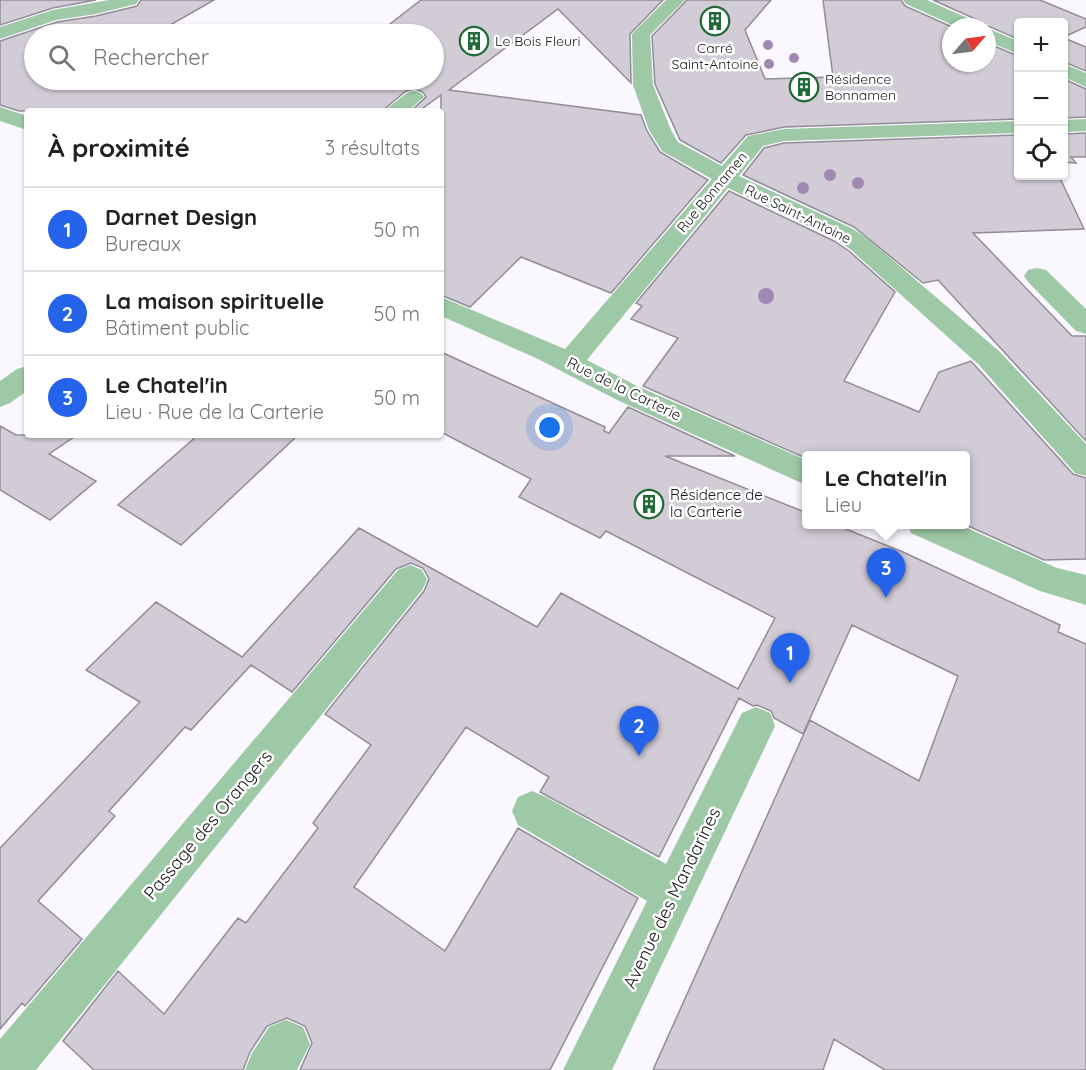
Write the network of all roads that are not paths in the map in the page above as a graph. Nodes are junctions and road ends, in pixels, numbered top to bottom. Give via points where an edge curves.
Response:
1 (130, 0) edge
2 (676, 0) edge
3 (912, 0) edge
4 (952, 18) edge
5 (26, 24) edge
6 (24, 25) edge
7 (0, 33) edge
8 (996, 38) edge
9 (1014, 46) edge
10 (1068, 72) edge
11 (1086, 81) edge
12 (414, 97) dead end
13 (398, 108) edge
14 (0, 113) edge
15 (24, 123) edge
16 (1086, 125) edge
17 (1068, 126) edge
18 (1014, 128) edge
19 (724, 177) junction
20 (1037, 276) dead end
21 (444, 307) edge
22 (1086, 325) edge
23 (569, 363) junction
24 (24, 378) edge
25 (0, 396) edge
26 (1086, 464) edge
27 (802, 471) edge
28 (932, 529) edge
29 (410, 580) dead end
30 (1086, 590) edge
31 (756, 726) dead end
32 (532, 811) dead end
33 (674, 892) junction
34 (5, 1070) edge
35 (587, 1070) edge

1 - 5 street
2 - 19 street, Rue Saint-Antoine via 641,34 643,85 670,146
3 - 4 street
6 - 7 street
8 - 9 street
10 - 11 street
12 - 13 street
14 - 15 street
16 - 17 street
18 - 19 street, Rue Bonnamen via 772,136 752,144
19 - 23 street, Rue Bonnamen
19 - 26 street, Rue Saint-Antoine via 859,244 989,358
20 - 22 street
21 - 23 street, Rue de la Carterie
23 - 27 street, Rue de la Carterie
24 - 25 street
28 - 30 street via 1052,581
29 - 34 street, Passage des Orangers
31 - 33 street, Avenue des Mandarines
32 - 33 street
33 - 35 street, Avenue des Mandarines

